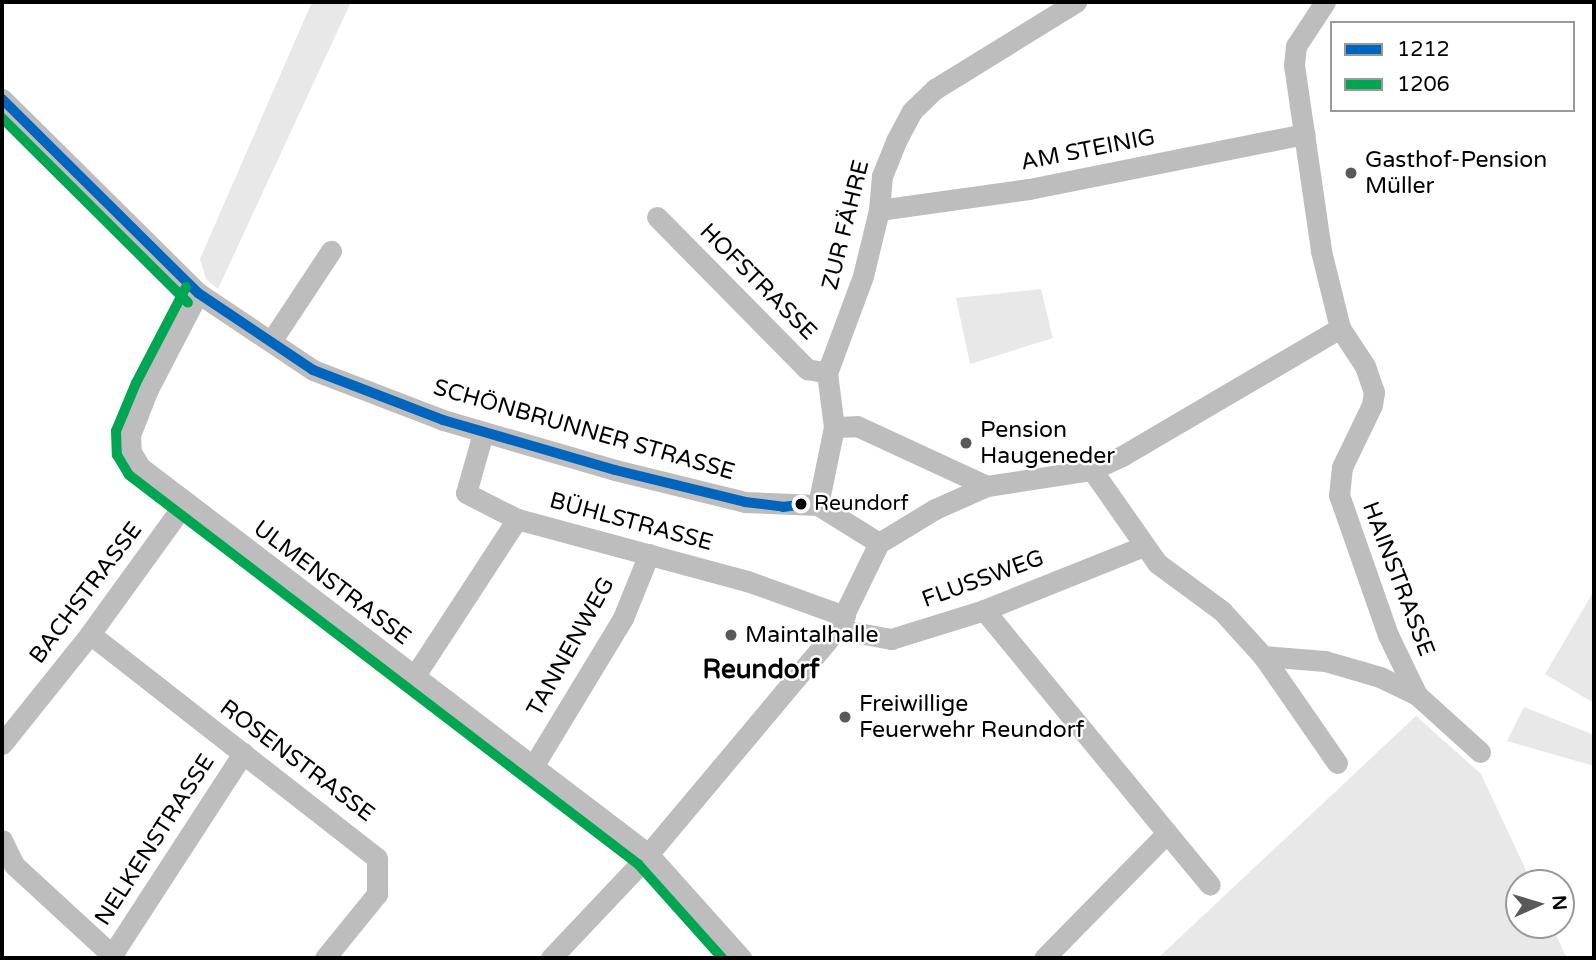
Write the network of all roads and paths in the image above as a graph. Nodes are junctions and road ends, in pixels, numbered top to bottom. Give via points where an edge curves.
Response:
1 (1076, 2) edge
2 (1325, 2) edge
3 (2, 99) edge
4 (1305, 134) junction
5 (879, 209) junction
6 (657, 217) dead end
7 (331, 251) dead end
8 (198, 293) junction
9 (1340, 327) junction
10 (272, 340) junction
11 (827, 373) junction
12 (834, 427) junction
13 (483, 433) junction
14 (1092, 470) junction
15 (986, 486) junction
16 (184, 505) junction
17 (818, 505) junction
18 (517, 519) junction
19 (879, 544) junction
20 (1144, 546) junction
21 (649, 554) junction
22 (984, 610) junction
23 (841, 623) junction
24 (90, 634) junction
25 (1263, 656) junction
26 (414, 677) junction
27 (1417, 695) junction
28 (2, 744) edge
29 (1480, 752) dead end
30 (243, 753) junction
31 (1337, 763) dead end
32 (534, 765) junction
33 (1167, 833) junction
34 (2, 840) edge
35 (648, 854) junction
36 (8, 871) edge
37 (1210, 885) dead end
38 (113, 957) edge
39 (325, 958) edge
40 (551, 958) edge
41 (741, 958) edge
42 (1044, 958) edge

1 - 5 street, ZUR FÄHRE via 935,89 912,111 882,176
2 - 4 street via 1295,54
3 - 8 street, SCHÖNBRUNNER STRASSE
4 - 5 street, AM STEINIG via 1029,188
4 - 9 street via 1321,251
5 - 11 street, ZUR FÄHRE via 863,276
6 - 11 street, HOFSTRASSE via 807,369
7 - 10 street
8 - 10 street, SCHÖNBRUNNER STRASSE
8 - 16 street, ULMENSTRASSE via 148,389 130,435 131,452 139,467
9 - 14 street
9 - 27 street, HAINSTRASSE via 1365,366 1374,392 1342,467 1339,495 1388,635
10 - 13 street, SCHÖNBRUNNER STRASSE via 313,370
11 - 12 street, ZUR FÄHRE
12 - 15 street via 857,426
12 - 17 street, ZUR FÄHRE
13 - 17 street, SCHÖNBRUNNER STRASSE via 745,502
13 - 18 street, BÜHLSTRASSE via 466,493
14 - 15 street
14 - 20 street
15 - 19 street via 935,509
16 - 24 street, BACHSTRASSE
16 - 26 street, ULMENSTRASSE
17 - 19 street
18 - 21 street, BÜHLSTRASSE
18 - 26 street
19 - 23 street
20 - 22 street, FLUSSWEG
20 - 25 street via 1179,583 1223,611
21 - 23 street, BÜHLSTRASSE
21 - 32 street, TANNENWEG via 623,618
22 - 23 street, FLUSSWEG via 891,639
22 - 33 street
23 - 35 street
24 - 28 street, BACHSTRASSE
24 - 30 street, ROSENSTRASSE
25 - 27 street via 1325,661 1380,677
25 - 31 street
26 - 32 street, ULMENSTRASSE
27 - 29 street, HAINSTRASSE
30 - 38 street, NELKENSTRASSE
30 - 39 street, ROSENSTRASSE via 377,859 377,894
32 - 35 street, ULMENSTRASSE
33 - 37 street
33 - 42 street
34 - 36 street
35 - 40 street
35 - 41 street, ULMENSTRASSE
36 - 38 street

